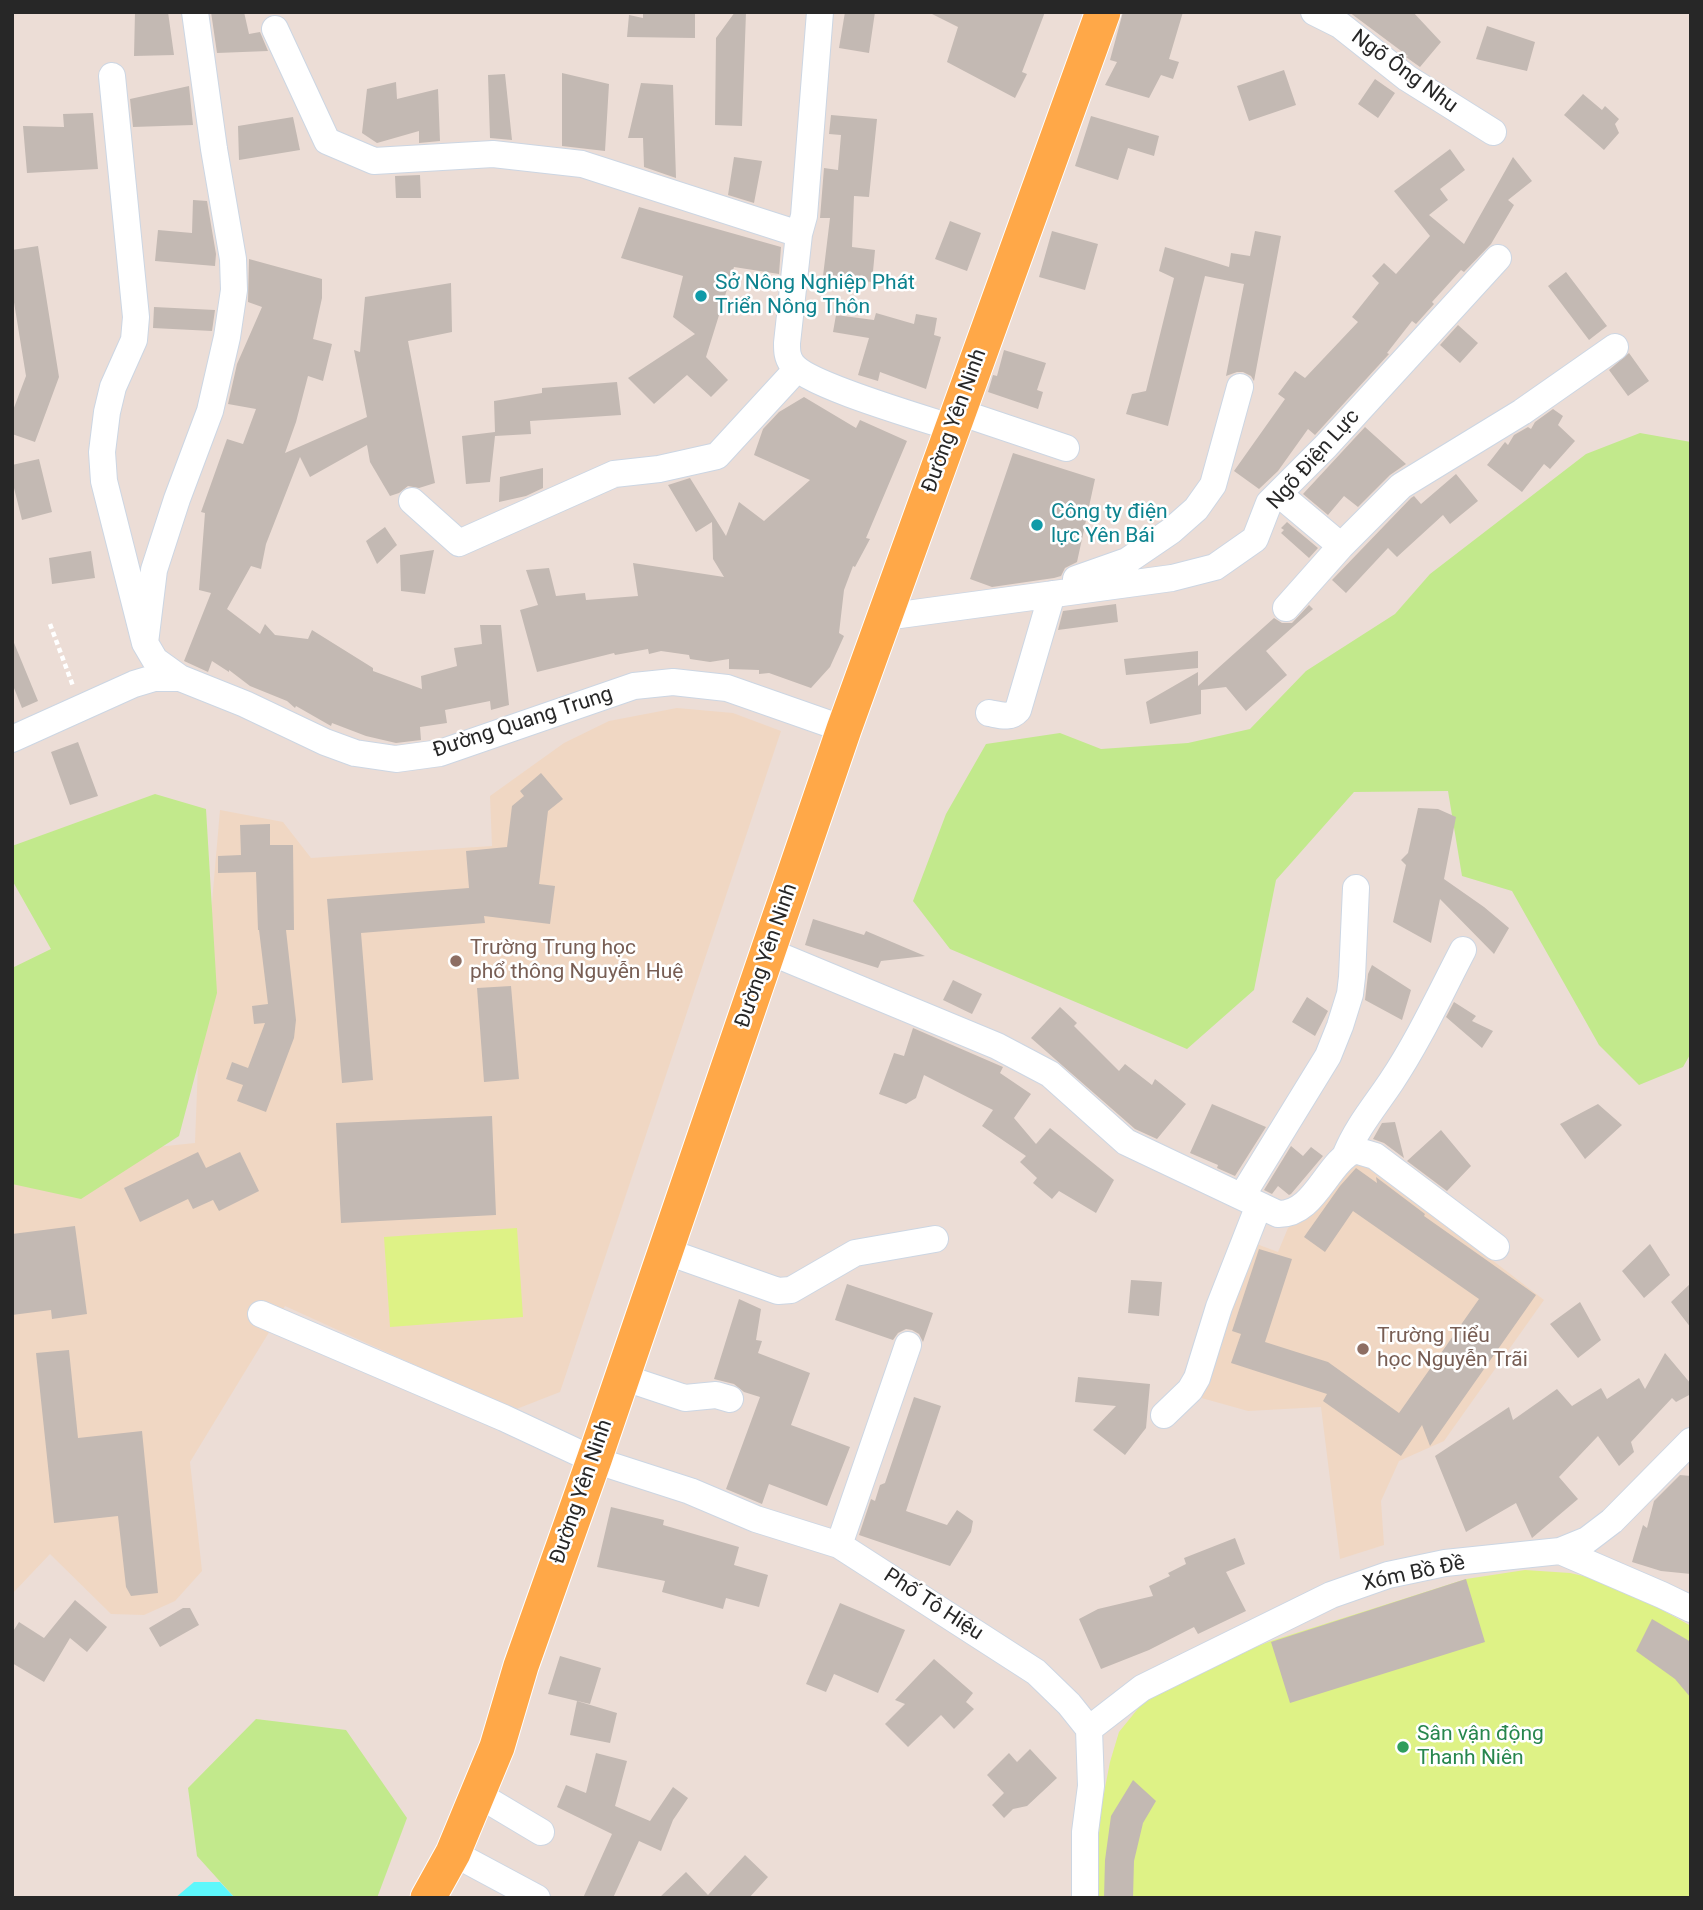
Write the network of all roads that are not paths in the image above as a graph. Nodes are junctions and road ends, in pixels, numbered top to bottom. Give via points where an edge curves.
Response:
1 (195, 12) edge
2 (820, 12) edge
3 (1103, 12) edge
4 (1314, 12) edge
5 (275, 29) dead end
6 (112, 76) dead end
7 (1493, 132) dead end
8 (799, 234) junction
9 (1498, 258) dead end
10 (1615, 346) dead end
11 (797, 369) junction
12 (1240, 387) dead end
13 (956, 420) junction
14 (1066, 448) dead end
15 (1279, 494) junction
16 (412, 501) dead end
17 (1341, 546) junction
18 (1052, 594) junction
19 (1019, 598) junction
20 (1286, 608) dead end
21 (885, 617) junction
22 (145, 643) junction
23 (180, 678) junction
24 (989, 713) dead end
25 (844, 729) junction
26 (12, 738) edge
27 (1356, 888) dead end
28 (1463, 950) dead end
29 (768, 951) junction
30 (1346, 1154) junction
31 (1251, 1200) junction
32 (935, 1239) dead end
33 (1496, 1247) dead end
34 (665, 1251) junction
35 (261, 1314) dead end
36 (908, 1345) dead end
37 (622, 1377) junction
38 (730, 1399) dead end
39 (1164, 1415) dead end
40 (1691, 1441) edge
41 (594, 1460) junction
42 (839, 1545) junction
43 (1560, 1551) junction
44 (1691, 1609) edge
45 (1089, 1729) junction
46 (479, 1795) junction
47 (541, 1832) dead end
48 (453, 1853) junction
49 (428, 1898) edge
50 (537, 1898) edge
51 (1085, 1898) edge

1 - 22 street via 234,290 210,411 154,570
2 - 8 street
3 - 13 main road, Đường Yên Ninh
4 - 7 street, Ngõ Ông Nhu via 1340,25 1407,78
5 - 8 street via 327,141 374,161 493,154 582,164
6 - 22 street via 136,317 134,340 107,412 102,452 104,481
8 - 11 street via 787,343 787,354
9 - 15 street, Ngõ Điện Lực
10 - 17 street via 1522,412 1401,486
11 - 13 street via 823,383
11 - 16 street via 717,456 614,474 458,543
12 - 19 street via 1213,485 1196,509 1127,561
13 - 14 street
13 - 21 main road, Đường Yên Ninh
15 - 17 street
15 - 18 street, Ngõ Điện Lực via 1269,503 1255,539 1215,567 1172,578
17 - 20 street
18 - 19 street, Ngõ Điện Lực
18 - 24 street via 1018,710 1011,716
19 - 21 street, Ngõ Điện Lực
21 - 25 main road, Đường Yên Ninh
22 - 23 street via 155,660
23 - 25 street, Đường Quang Trung via 325,742 396,760 440,753 634,687 673,682 727,688
23 - 26 street, Đường Quang Trung via 134,684
25 - 29 main road, Đường Yên Ninh
27 - 31 street via 1352,977 1340,1026
28 - 30 street via 1410,1051 1357,1128
29 - 31 street via 997,1046 1050,1074 1126,1142
29 - 34 main road, Đường Yên Ninh
30 - 31 street via 1294,1212 1278,1214
30 - 33 street via 1355,1150 1375,1156
31 - 39 street via 1197,1378
32 - 34 street via 855,1253 791,1290 778,1291
34 - 37 main road, Đường Yên Ninh
35 - 41 street, Phố Tô Hiệu
36 - 42 street
37 - 38 street via 685,1398 716,1395
37 - 41 main road, Đường Yên Ninh
40 - 43 street, Xóm Bồ Đề via 1598,1534
41 - 42 street, Phố Tô Hiệu
41 - 46 main road, Đường Yên Ninh
42 - 45 street, Phố Tô Hiệu via 1036,1672
43 - 44 street
43 - 45 street, Xóm Bồ Đề via 1446,1563 1388,1575 1331,1595 1142,1688
45 - 51 street
46 - 47 street
46 - 48 main road, Đường Yên Ninh
48 - 49 main road, Đường Yên Ninh
48 - 50 street

